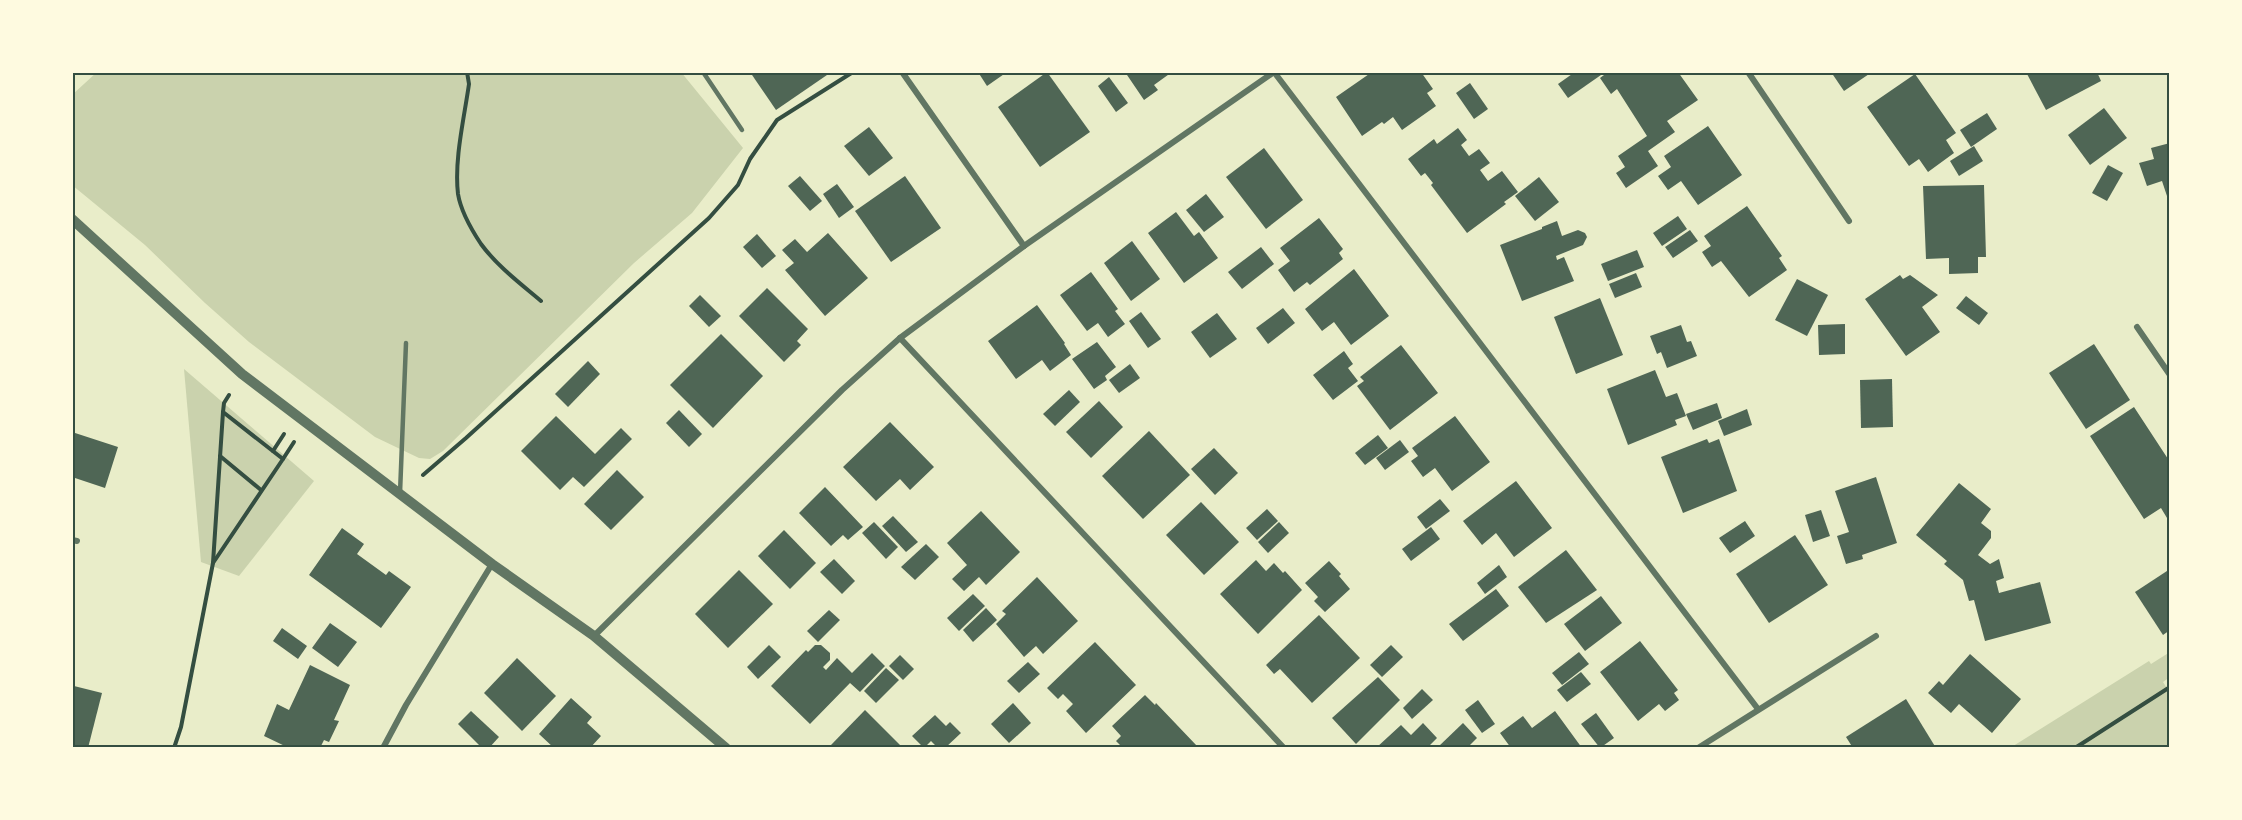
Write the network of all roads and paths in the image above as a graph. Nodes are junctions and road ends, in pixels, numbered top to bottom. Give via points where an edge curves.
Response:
1 (467, 72) edge
2 (703, 72) edge
3 (853, 72) edge
4 (903, 72) edge
5 (1274, 72) edge
6 (1748, 72) edge
7 (742, 130) dead end
8 (72, 219) edge
9 (1850, 221) dead end
10 (1024, 246) junction
11 (541, 302) dead end
12 (2137, 327) dead end
13 (900, 338) junction
14 (406, 343) dead end
15 (243, 374) junction
16 (2170, 375) edge
17 (223, 412) junction
18 (220, 456) junction
19 (261, 490) junction
20 (400, 495) junction
21 (213, 563) junction
22 (492, 564) junction
23 (594, 636) junction
24 (1876, 636) dead end
25 (2170, 687) edge
26 (1758, 709) junction
27 (174, 748) edge
28 (383, 748) edge
29 (726, 748) edge
30 (1284, 748) edge
31 (1698, 748) edge
32 (2075, 748) edge

1 - 11 path via 469,84 457,171 466,219 482,245
2 - 7 lane
3 - 20 path via 777,120 750,159 738,185 709,218
4 - 10 street
5 - 10 street
5 - 26 street
6 - 9 street
8 - 15 street
10 - 13 street
12 - 16 street
13 - 23 street via 842,390
13 - 30 street
14 - 20 lane
15 - 17 path via 224,403
15 - 20 street
17 - 18 path
17 - 19 path via 283,459
18 - 19 path
18 - 21 path
19 - 21 path
20 - 22 street
21 - 27 path
22 - 23 street
22 - 28 street
23 - 29 street
24 - 26 street
25 - 32 path
26 - 31 street

